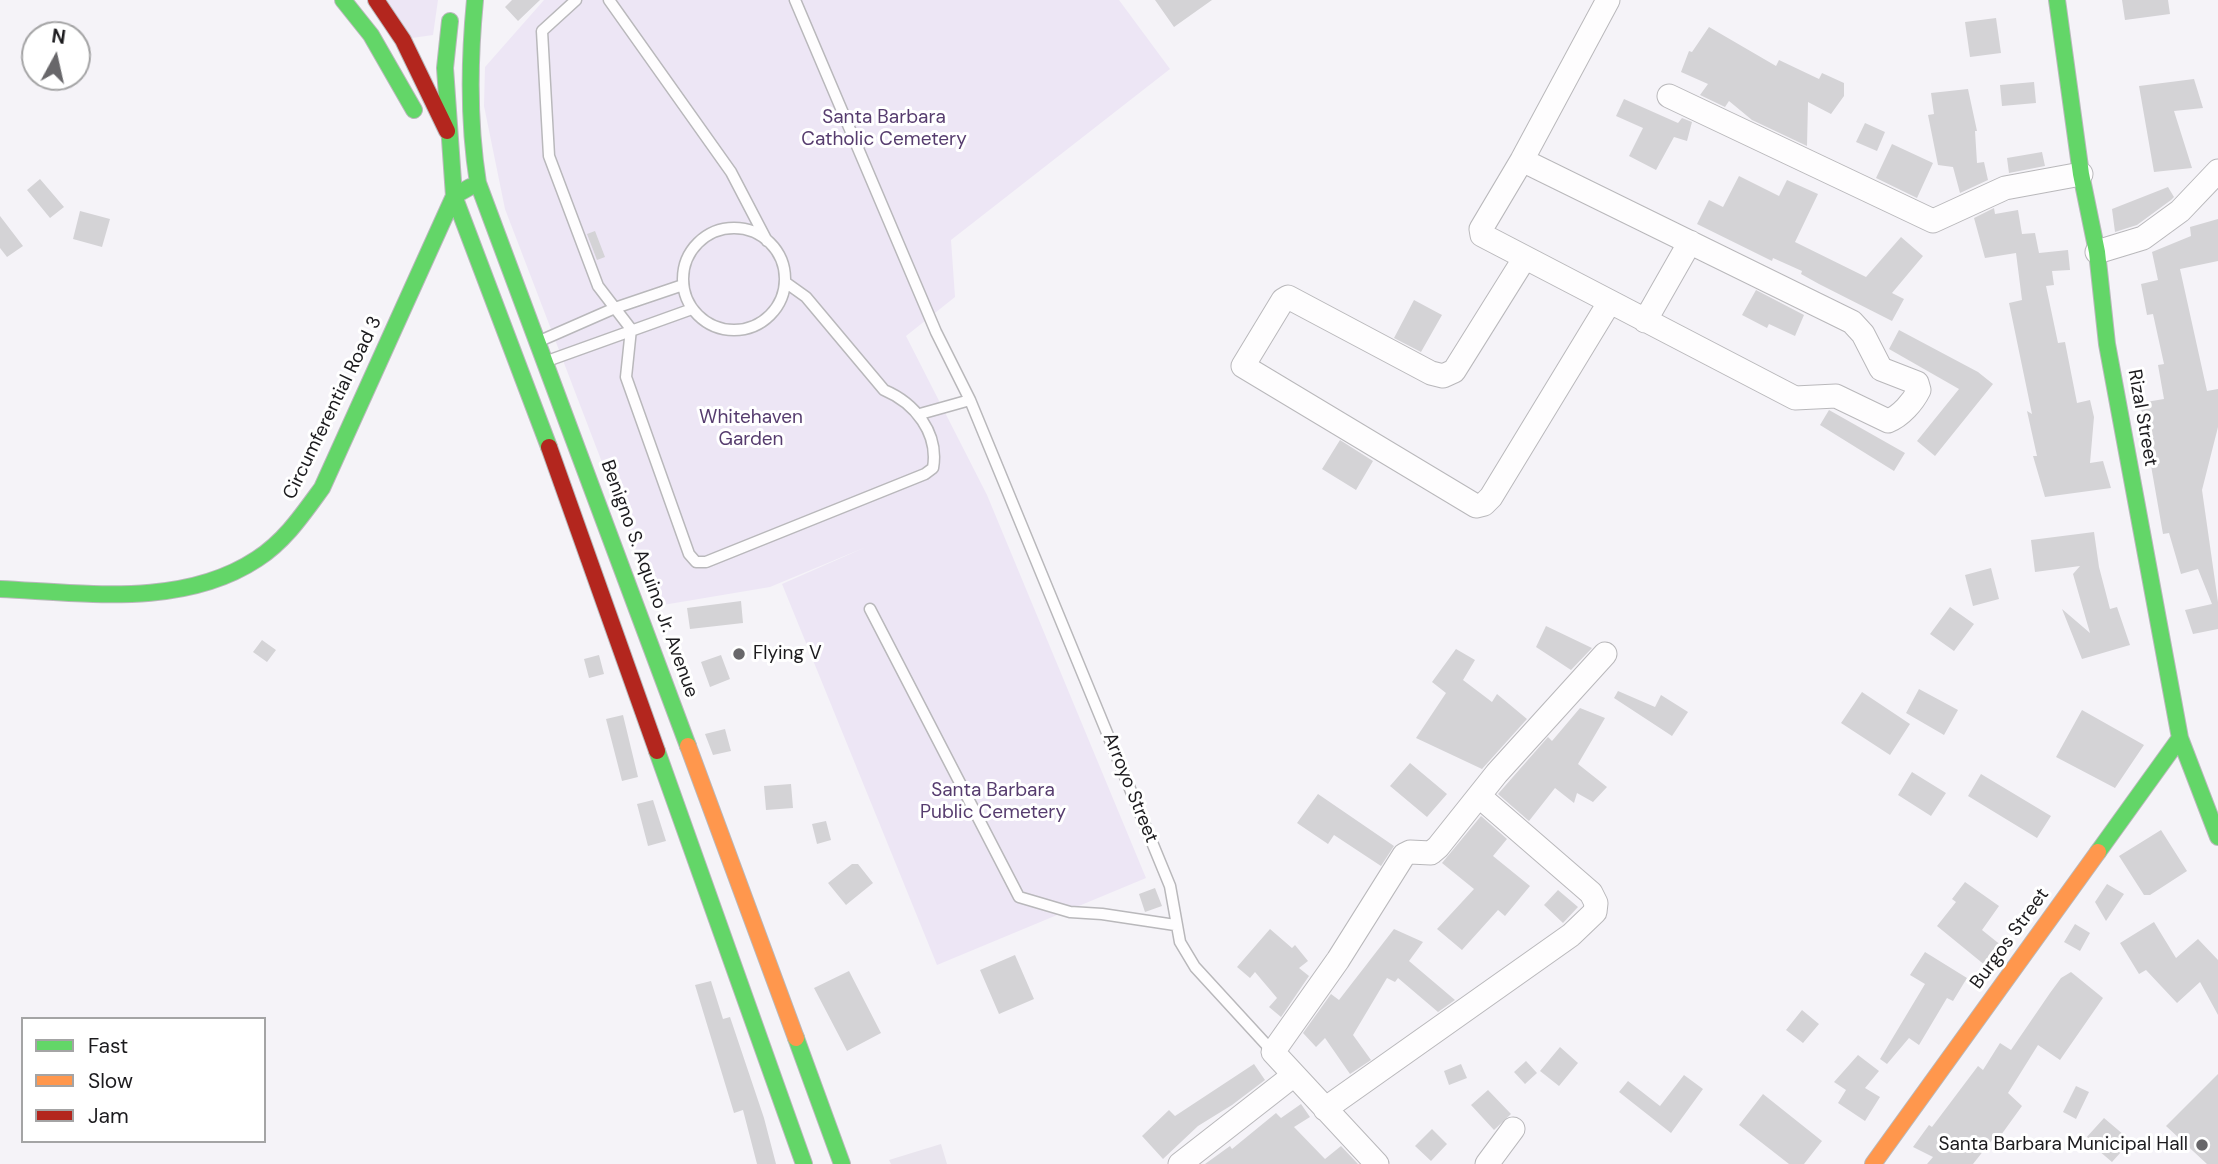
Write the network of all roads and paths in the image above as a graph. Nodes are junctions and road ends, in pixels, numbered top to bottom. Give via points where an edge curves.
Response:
1 (343, 0) edge
2 (376, 0) edge
3 (453, 0) edge
4 (475, 0) edge
5 (576, 0) edge
6 (609, 0) edge
7 (796, 0) edge
8 (1608, 0) edge
9 (2057, 0) edge
10 (1669, 96) dead end
11 (422, 127) dead end
12 (447, 130) junction
13 (433, 150) dead end
14 (1522, 160) junction
15 (2218, 171) edge
16 (2081, 174) junction
17 (478, 183) junction
18 (454, 196) junction
19 (767, 241) junction
20 (1690, 242) junction
21 (2097, 252) junction
22 (1524, 259) junction
23 (785, 282) junction
24 (683, 285) junction
25 (1609, 303) junction
26 (615, 308) junction
27 (692, 309) junction
28 (1646, 321) junction
29 (631, 329) junction
30 (538, 342) junction
31 (515, 351) junction
32 (547, 361) junction
33 (521, 370) junction
34 (970, 400) junction
35 (920, 414) junction
36 (0, 589) edge
37 (870, 608) dead end
38 (1605, 654) dead end
39 (2180, 738) junction
40 (1479, 796) junction
41 (2218, 837) edge
42 (1175, 925) junction
43 (1273, 1052) junction
44 (1294, 1075) junction
45 (1325, 1109) junction
46 (1513, 1129) dead end
47 (804, 1164) edge
48 (842, 1164) edge
49 (1180, 1164) edge
50 (1377, 1164) edge
51 (1487, 1164) edge
52 (1873, 1164) edge

1 - 11 main road via 371,35
2 - 12 main road via 403,40
3 - 12 main road via 445,68
4 - 17 main road, Benigno S. Aquino Jr. Avenue via 470,134
5 - 26 lane via 542,31 549,156 598,286
6 - 19 lane via 731,172
7 - 34 lane, Arroyo Street
8 - 14 street
9 - 16 main road, Rizal Street
10 - 16 street via 1933,221 2005,188
12 - 17 main road
12 - 18 main road
13 - 18 main road
14 - 20 street
14 - 22 street via 1481,229 1482,235
15 - 21 street via 2180,211 2143,237
16 - 21 main road, Rizal Street
17 - 18 main road
17 - 30 main road, Benigno S. Aquino Jr. Avenue
18 - 31 main road
18 - 36 main road, Circumferential Road 3 via 321,488 279,543 220,580 180,591 131,594
19 - 23 lane via 780,257
19 - 24 lane via 744,230 718,231 702,239 684,267
20 - 28 street
20 - 28 street via 1852,322 1881,369 1917,383 1916,397 1888,421 1836,396 1795,398
21 - 39 main road, Rizal Street via 2107,344
22 - 25 street
22 - 25 street via 1454,371 1443,376 1289,297 1243,366 1476,506 1491,497
23 - 27 lane via 774,311 748,328 717,327
23 - 35 lane via 806,297 884,390 901,397
24 - 26 lane
24 - 27 lane
25 - 28 street
26 - 29 lane
26 - 30 lane
27 - 29 lane
29 - 32 lane
29 - 35 lane via 626,377 689,554 696,562 706,562 925,474 933,468 936,453
30 - 31 lane
30 - 32 main road, Benigno S. Aquino Jr. Avenue
31 - 33 main road
32 - 33 lane
32 - 48 main road, Benigno S. Aquino Jr. Avenue
33 - 47 main road
34 - 35 lane
34 - 42 lane, Arroyo Street via 1170,886
37 - 42 lane via 1019,897 1070,912
38 - 40 street
39 - 41 main road, Rizal Street
39 - 52 main road, Burgos Street
40 - 43 street via 1434,851 1404,856
40 - 45 street via 1591,892 1594,912 1553,948
42 - 43 lane, Arroyo Street via 1195,967
43 - 44 street, Arroyo Street
44 - 45 street, Arroyo Street
44 - 49 street
45 - 50 street, Arroyo Street
46 - 51 street

